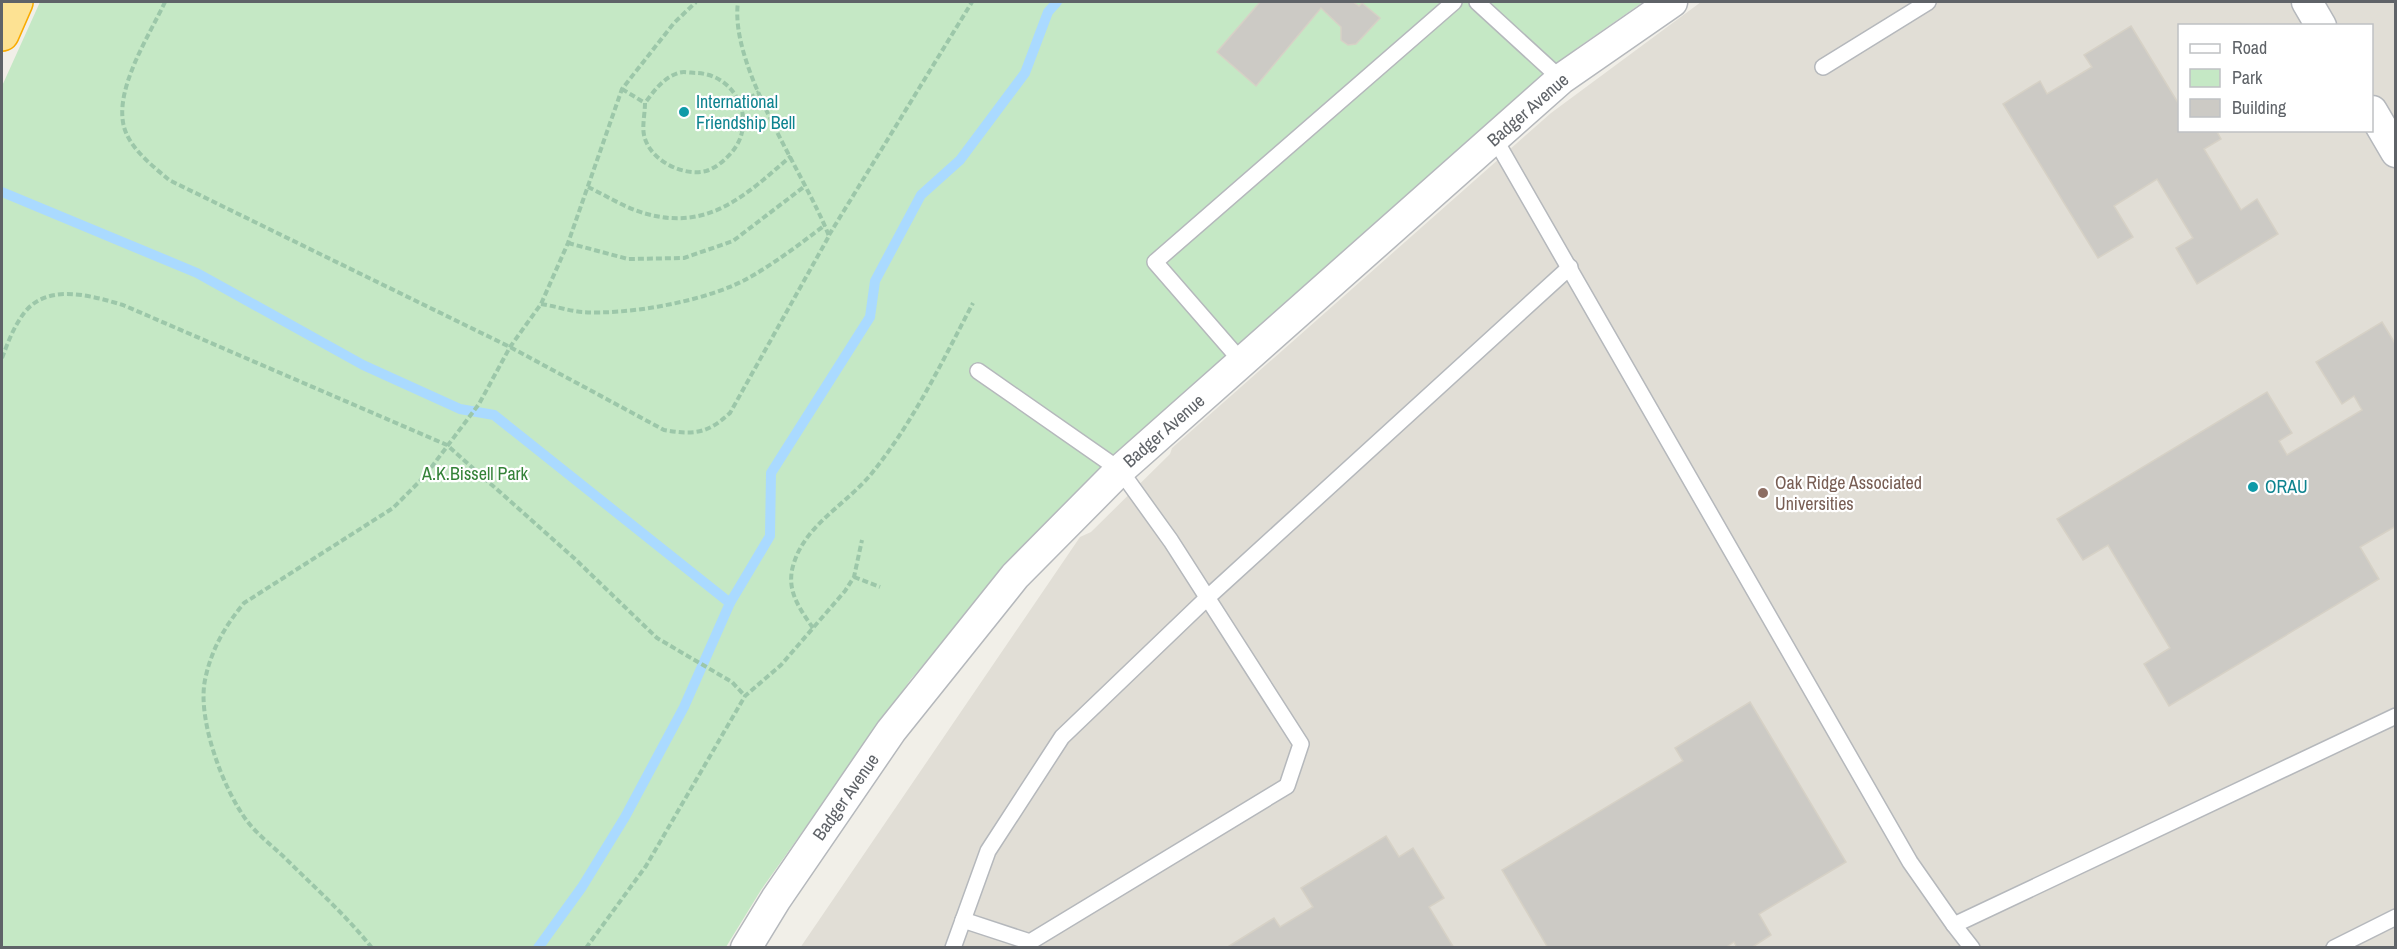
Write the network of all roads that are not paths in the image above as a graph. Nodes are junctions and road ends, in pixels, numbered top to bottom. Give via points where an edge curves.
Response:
1 (16, 2) edge
2 (1454, 2) edge
3 (1477, 2) edge
4 (1672, 2) edge
5 (1928, 2) edge
6 (2307, 2) edge
7 (2320, 24) edge
8 (2, 34) edge
9 (1823, 67) dead end
10 (1561, 79) junction
11 (2373, 113) edge
12 (1495, 139) junction
13 (2396, 152) edge
14 (1570, 267) junction
15 (1242, 362) junction
16 (978, 371) dead end
17 (1120, 470) junction
18 (1207, 598) junction
19 (2396, 716) edge
20 (2396, 916) edge
21 (963, 920) junction
22 (1954, 925) junction
23 (746, 948) edge
24 (953, 948) edge
25 (1972, 948) edge
26 (2334, 948) edge

1 - 8 highway
2 - 15 lane via 1155,262
3 - 10 lane
4 - 10 street, Badger Avenue
5 - 9 lane
6 - 7 street
10 - 12 street, Badger Avenue
11 - 13 street
12 - 14 lane
12 - 15 street, Badger Avenue
14 - 18 lane
14 - 22 lane via 1910,862
15 - 17 street, Badger Avenue
16 - 17 lane
17 - 18 lane via 1172,541
17 - 23 street, Badger Avenue via 1015,576 891,731
18 - 21 lane via 1062,737 988,850
18 - 21 lane via 1301,744 1287,786 1030,942
19 - 22 lane
20 - 26 lane
21 - 24 lane
22 - 25 lane

